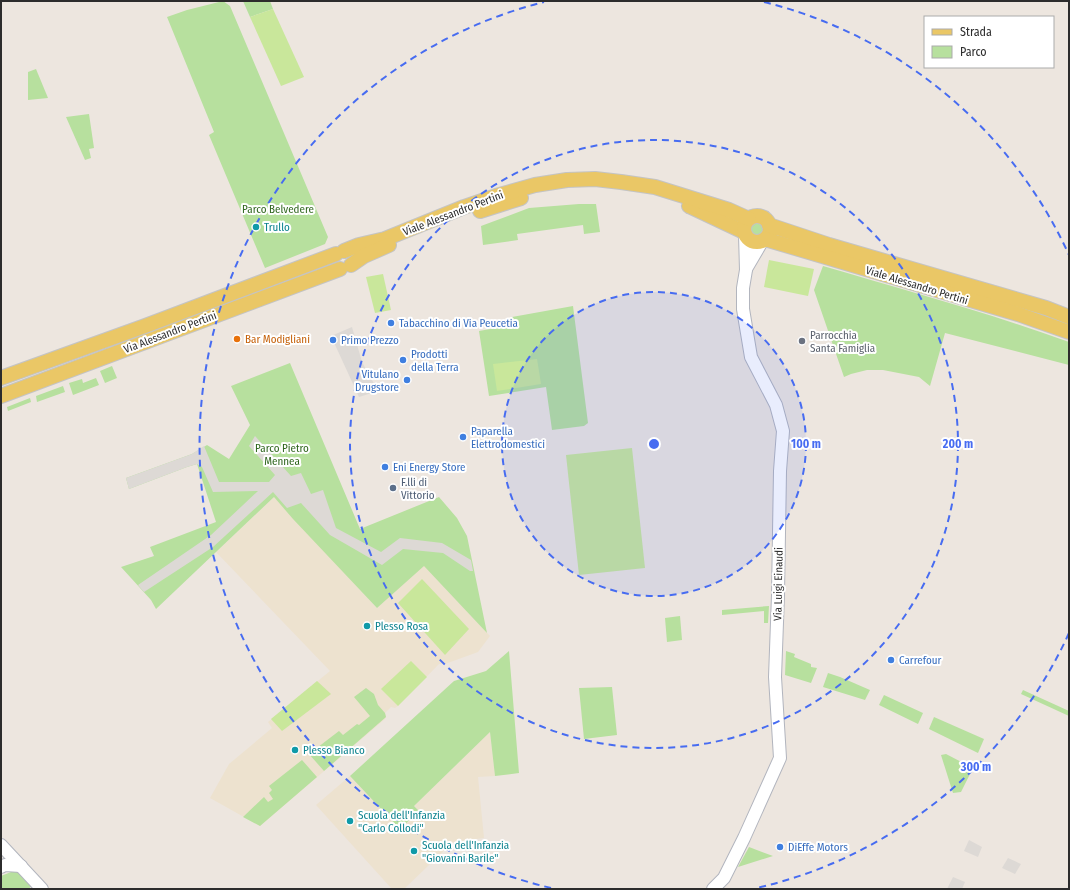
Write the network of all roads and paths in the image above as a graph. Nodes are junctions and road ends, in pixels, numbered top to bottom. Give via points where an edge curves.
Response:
1 (749, 219) junction
2 (744, 233) junction
3 (766, 234) junction
4 (340, 252) junction
5 (345, 267) junction
6 (746, 270) junction
7 (1069, 317) edge
8 (1069, 332) edge
9 (1, 378) edge
10 (1, 396) edge
11 (1, 845) edge
12 (21, 866) junction
13 (1, 867) edge
14 (42, 889) edge
15 (713, 889) edge

1 - 2 main road via 745,224
1 - 3 main road, Viale Alessandro Pertini via 757,216 767,222
1 - 4 main road, Viale Alessandro Pertini via 729,210 655,187 595,179 567,180 535,185 496,196 385,239
2 - 3 main road, Viale Alessandro Pertini via 755,242
2 - 5 main road, Viale Alessandro Pertini via 685,204 661,197 603,188 579,188 536,194 470,213 364,256
2 - 6 main road
3 - 6 main road
3 - 7 main road, Viale Alessandro Pertini via 829,245 1046,308
3 - 8 main road, Viale Alessandro Pertini
4 - 5 main road via 333,259 335,265
4 - 9 main road, Via Alessandro Pertini
5 - 10 main road, Via Alessandro Pertini
6 - 15 main road, Via Luigi Einaudi via 743,309 751,357 776,405 783,431 775,677 780,758 724,878
11 - 12 main road
12 - 13 main road
12 - 14 main road

